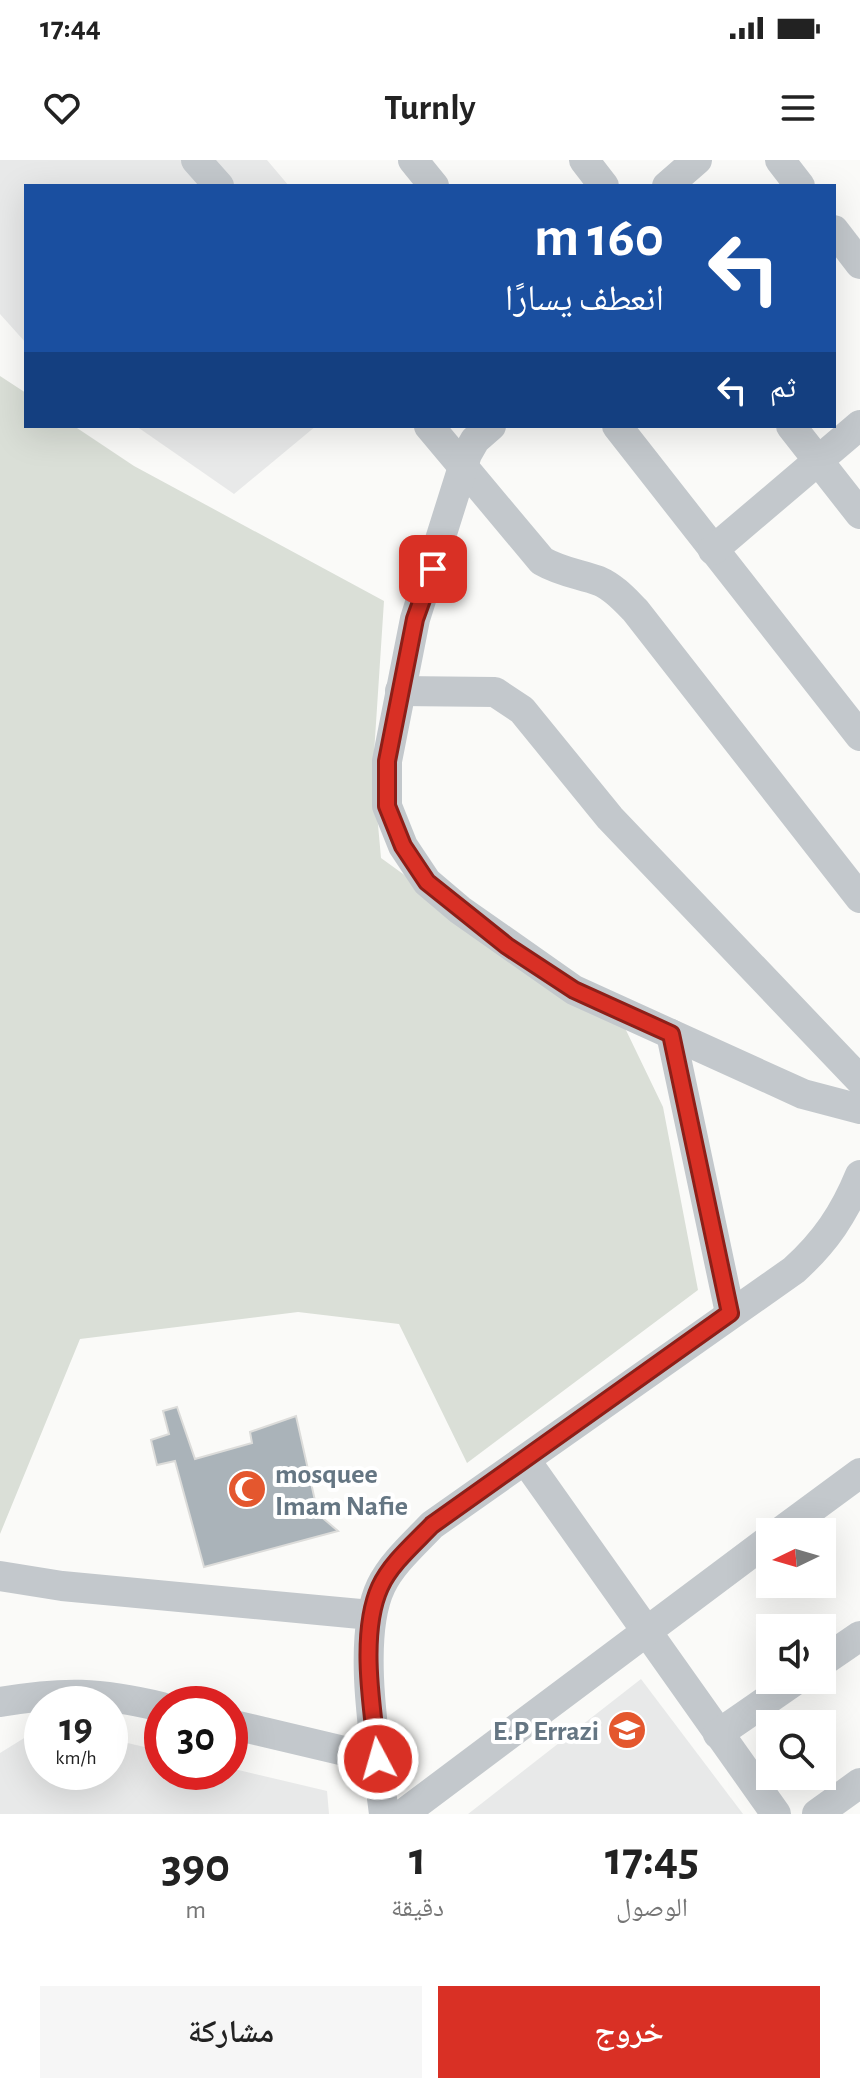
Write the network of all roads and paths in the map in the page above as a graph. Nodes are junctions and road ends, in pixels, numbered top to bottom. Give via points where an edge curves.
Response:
1 (196, 160) edge
2 (413, 160) edge
3 (584, 160) edge
4 (697, 160) edge
5 (780, 160) edge
6 (217, 184) edge
7 (432, 184) edge
8 (602, 184) edge
9 (669, 184) edge
10 (798, 184) edge
11 (836, 233) edge
12 (860, 264) edge
13 (860, 425) edge
14 (431, 428) edge
15 (489, 428) edge
16 (619, 428) edge
17 (793, 428) edge
18 (817, 460) junction
19 (465, 467) junction
20 (860, 514) edge
21 (713, 550) junction
22 (400, 691) junction
23 (860, 736) edge
24 (860, 898) edge
25 (671, 1034) junction
26 (860, 1080) edge
27 (860, 1109) edge
28 (860, 1175) edge
29 (730, 1313) junction
30 (526, 1461) junction
31 (860, 1473) edge
32 (799, 1518) edge
33 (756, 1549) edge
34 (0, 1576) edge
35 (371, 1615) junction
36 (646, 1630) junction
37 (860, 1636) edge
38 (836, 1652) edge
39 (776, 1694) edge
40 (0, 1702) edge
41 (144, 1703) edge
42 (248, 1728) edge
43 (718, 1734) junction
44 (378, 1759) junction
45 (860, 1783) edge
46 (384, 1814) edge
47 (403, 1814) edge
48 (776, 1814) edge
49 (817, 1814) edge

1 - 6 street
2 - 7 street
3 - 8 street
4 - 9 street
5 - 10 street
11 - 12 street
13 - 18 street
14 - 19 street
15 - 19 street via 475,440
16 - 21 street
17 - 18 street
18 - 20 street
18 - 21 street
19 - 22 street via 415,619
19 - 24 street via 542,561 560,572 601,582 635,610
21 - 23 street
22 - 25 street via 387,761 387,806 403,846 427,882 507,946 574,990
22 - 26 street via 495,692 522,710 610,818
25 - 27 street via 803,1094
25 - 29 street
28 - 29 street via 821,1246
29 - 30 street
30 - 35 street via 432,1525 381,1585
30 - 36 street
31 - 32 street
33 - 36 street
34 - 35 street
35 - 44 street
36 - 43 street
36 - 47 street
37 - 38 street
39 - 43 street
40 - 41 street via 50,1693
42 - 44 street
43 - 48 street
44 - 46 street
45 - 49 street

